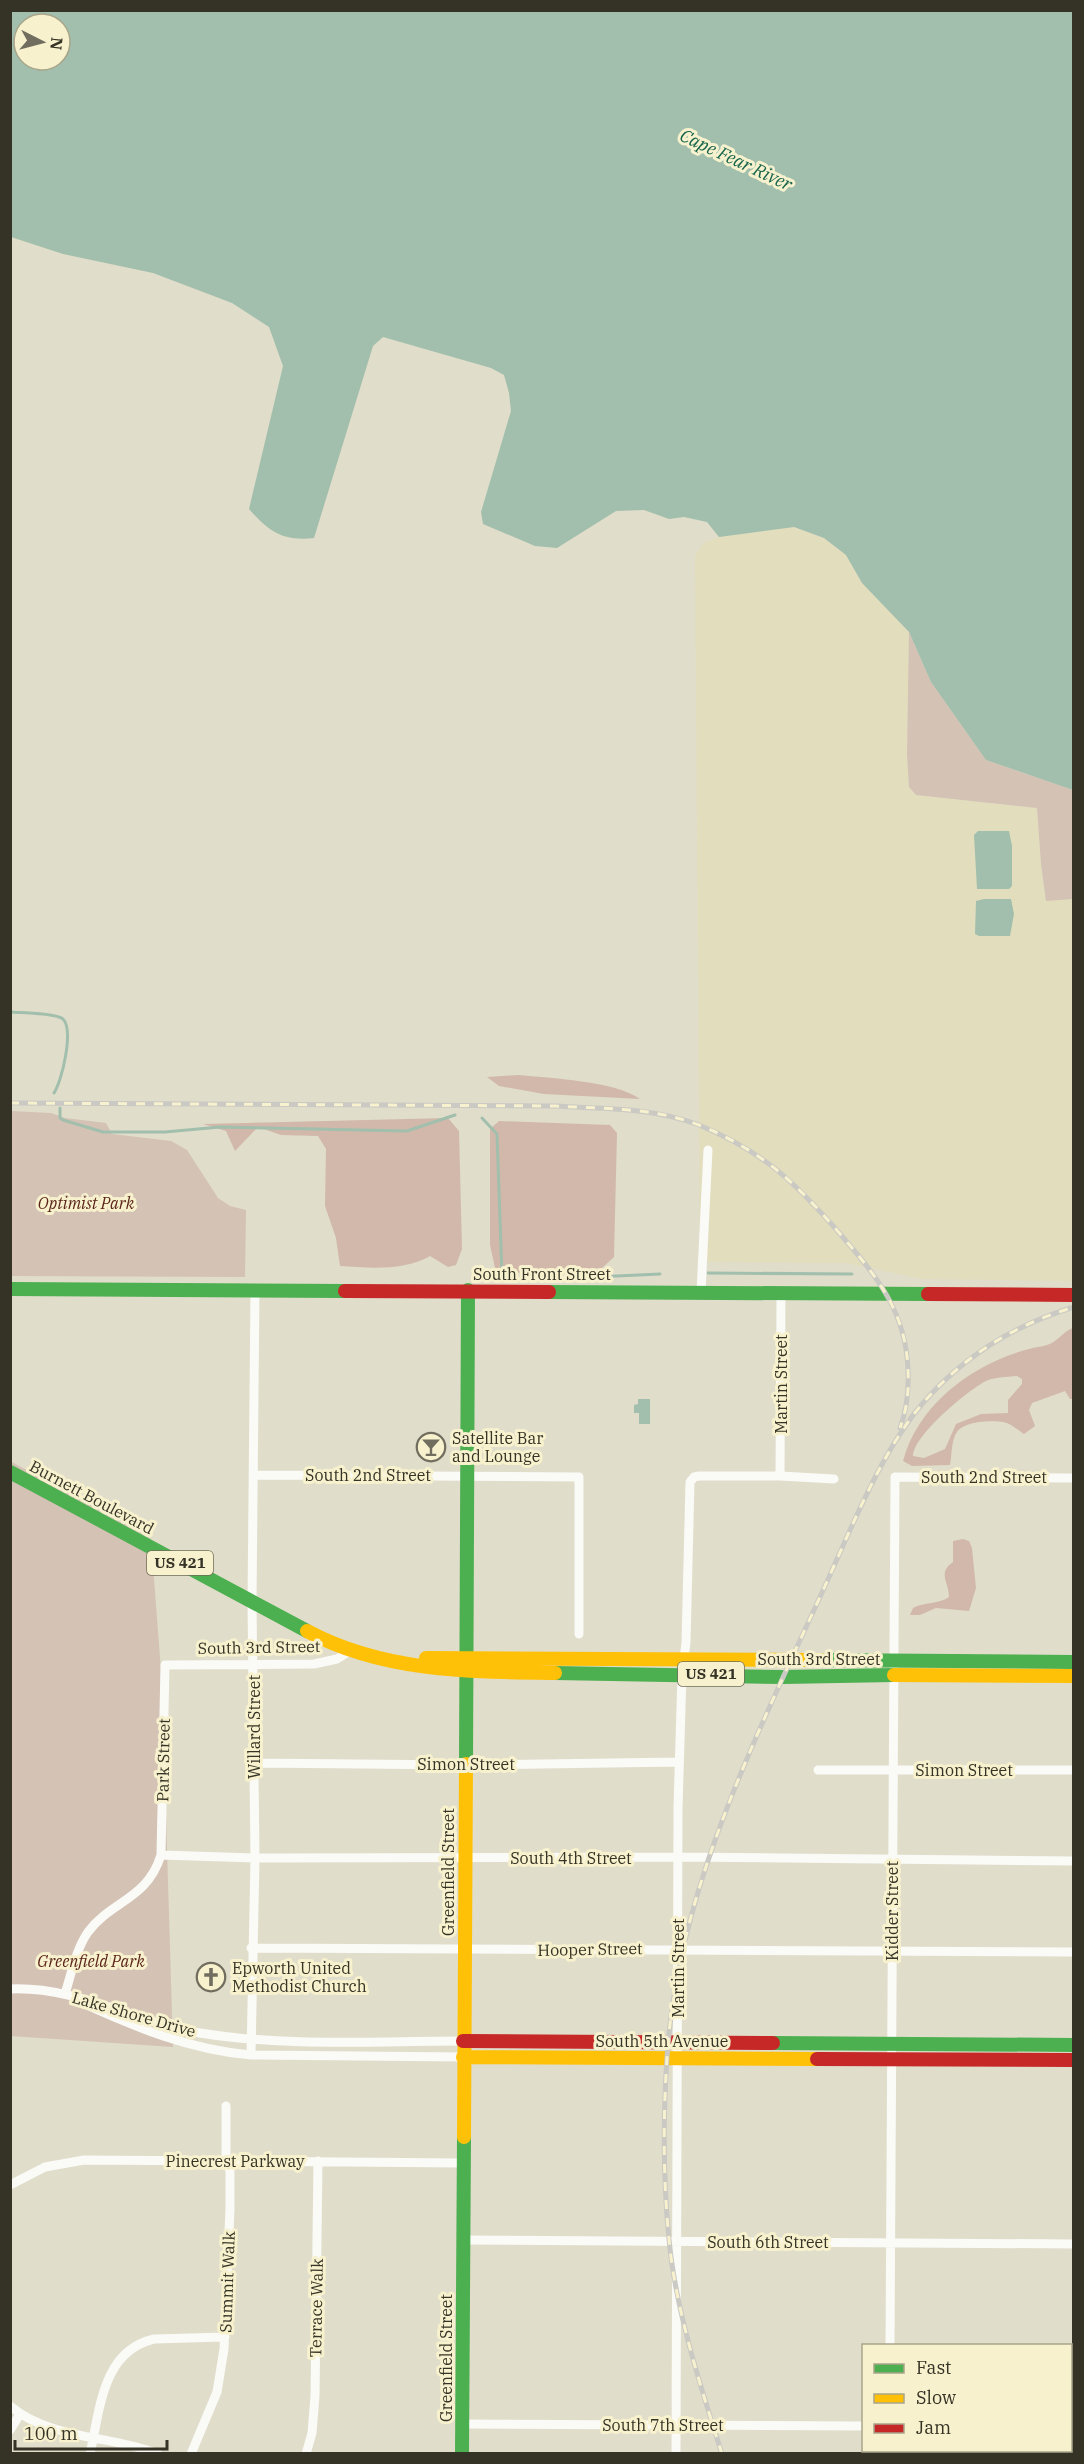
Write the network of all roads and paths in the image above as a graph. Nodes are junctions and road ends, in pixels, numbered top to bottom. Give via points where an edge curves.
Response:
1 (708, 1150) dead end
2 (10, 1289) edge
3 (255, 1290) junction
4 (468, 1290) junction
5 (701, 1292) junction
6 (781, 1292) junction
7 (1074, 1295) edge
8 (10, 1472) edge
9 (254, 1475) junction
10 (467, 1475) junction
11 (780, 1476) junction
12 (895, 1477) joint
13 (1074, 1478) edge
14 (834, 1479) dead end
15 (252, 1602) junction
16 (579, 1634) dead end
17 (350, 1651) junction
18 (685, 1659) junction
19 (1074, 1662) edge
20 (467, 1664) junction
21 (165, 1665) joint
22 (254, 1665) junction
23 (894, 1668) junction
24 (682, 1674) junction
25 (1074, 1676) edge
26 (679, 1762) junction
27 (253, 1763) junction
28 (465, 1765) junction
29 (818, 1770) dead end
30 (893, 1770) junction
31 (1074, 1770) edge
32 (161, 1855) junction
33 (678, 1857) junction
34 (255, 1858) junction
35 (465, 1859) junction
36 (893, 1859) junction
37 (1074, 1861) edge
38 (251, 1948) junction
39 (678, 1948) junction
40 (464, 1950) junction
41 (892, 1951) junction
42 (1074, 1952) edge
43 (10, 1989) edge
44 (65, 1994) junction
45 (251, 2040) junction
46 (463, 2041) junction
47 (678, 2043) junction
48 (892, 2044) junction
49 (1074, 2044) edge
50 (251, 2055) junction
51 (463, 2056) junction
52 (678, 2058) junction
53 (891, 2059) junction
54 (1074, 2060) edge
55 (226, 2106) dead end
56 (226, 2160) junction
57 (318, 2161) junction
58 (464, 2163) junction
59 (10, 2185) edge
60 (462, 2240) junction
61 (677, 2242) junction
62 (890, 2243) junction
63 (1074, 2244) edge
64 (225, 2337) junction
65 (890, 2344) edge
66 (10, 2406) edge
67 (20, 2414) junction
68 (462, 2424) junction
69 (676, 2425) junction
70 (862, 2426) edge
71 (10, 2430) edge
72 (94, 2437) junction
73 (90, 2454) edge
74 (158, 2454) edge
75 (191, 2454) edge
76 (306, 2454) edge
77 (462, 2454) edge
78 (676, 2454) edge

1 - 5 street
2 - 3 main road, South Front Street
3 - 4 main road, South Front Street
3 - 9 street, Willard Street
4 - 5 main road, South Front Street
4 - 10 main road, Greenfield Street
5 - 6 main road, South Front Street
6 - 7 main road, South Front Street
6 - 11 street, Martin Street
8 - 15 main road, Burnett Boulevard / US 421
9 - 10 street, South 2nd Street
9 - 15 street, Willard Street
10 - 16 street, South 2nd Street via 579,1478
10 - 20 main road, Greenfield Street
11 - 14 street
11 - 18 street, Martin Street via 699,1476 690,1482
12 - 13 street, South 2nd Street
12 - 23 street, Kidder Street
15 - 17 main road, Burnett Boulevard / US 421
15 - 22 street, Willard Street
17 - 20 main road, South 3rd Street / US 421 via 394,1663
17 - 22 street, South 3rd Street via 337,1659 314,1664
18 - 20 main road, South 3rd Street / US 421
18 - 23 main road, South 3rd Street / US 421
18 - 24 street, Martin Street
19 - 23 main road, South 3rd Street / US 421
20 - 24 main road, South 3rd Street / US 421
20 - 28 main road, Greenfield Street
21 - 22 street, South 3rd Street
21 - 32 street, Park Street
22 - 27 street, Willard Street
23 - 24 main road, South 3rd Street / US 421 via 783,1677
23 - 25 main road, South 3rd Street / US 421
23 - 30 street, Kidder Street
24 - 26 street, Martin Street
26 - 28 street, Simon Street
26 - 33 street, Martin Street
27 - 28 street, Simon Street
27 - 34 street, Willard Street
28 - 35 main road, Greenfield Street
29 - 30 street, Simon Street
30 - 31 street, Simon Street
30 - 36 street, Kidder Street
32 - 34 street, South 4th Street
32 - 44 street via 154,1875 85,1937
33 - 35 street, South 4th Street
33 - 36 street, South 4th Street
33 - 39 street, Martin Street
34 - 35 street, South 4th Street
34 - 38 street, Willard Street
35 - 40 main road, Greenfield Street
36 - 37 street, South 4th Street
36 - 41 street, Kidder Street
38 - 40 street, Hooper Street
38 - 45 street, Willard Street
39 - 40 street, Hooper Street
39 - 41 street, Hooper Street
39 - 47 street, Martin Street
40 - 46 main road, Greenfield Street
41 - 42 street, Hooper Street
41 - 48 street, Kidder Street
43 - 44 street
44 - 45 street, Lake Shore Drive via 165,2026
44 - 50 street, Lake Shore Drive via 120,2020 186,2044
45 - 46 street, South 5th Avenue
45 - 50 street, Willard Street
46 - 47 main road, South 5th Avenue
46 - 51 main road, Greenfield Street
47 - 48 main road, South 5th Avenue
47 - 52 street, Martin Street
48 - 49 main road, South 5th Avenue
48 - 53 street, Kidder Street
50 - 51 street, South 5th Avenue
51 - 52 main road, South 5th Avenue
51 - 58 main road, Greenfield Street
52 - 53 main road, South 5th Avenue
52 - 61 street, Martin Street
53 - 54 main road, South 5th Avenue
53 - 62 street, Kidder Street
55 - 56 street, Summit Walk
56 - 57 street, Pinecrest Parkway
56 - 59 street, Pinecrest Parkway via 84,2160 45,2167
56 - 64 street, Summit Walk via 231,2209
57 - 58 street, Pinecrest Parkway
57 - 76 street, Terrace Walk via 315,2396
58 - 60 main road, Greenfield Street
60 - 61 street, South 6th Street
60 - 68 main road, Greenfield Street
61 - 62 street, South 6th Street
61 - 69 street, Martin Street
62 - 63 street, South 6th Street
62 - 65 street, Kidder Street
64 - 72 street via 143,2342 122,2355 110,2373
64 - 75 street, Summit Walk via 217,2392
66 - 67 street
67 - 71 street
67 - 72 street via 53,2428
68 - 69 street, South 7th Street
68 - 77 main road, Greenfield Street
69 - 70 street, South 7th Street
69 - 78 street, Martin Street
72 - 73 street
72 - 74 street via 140,2446

